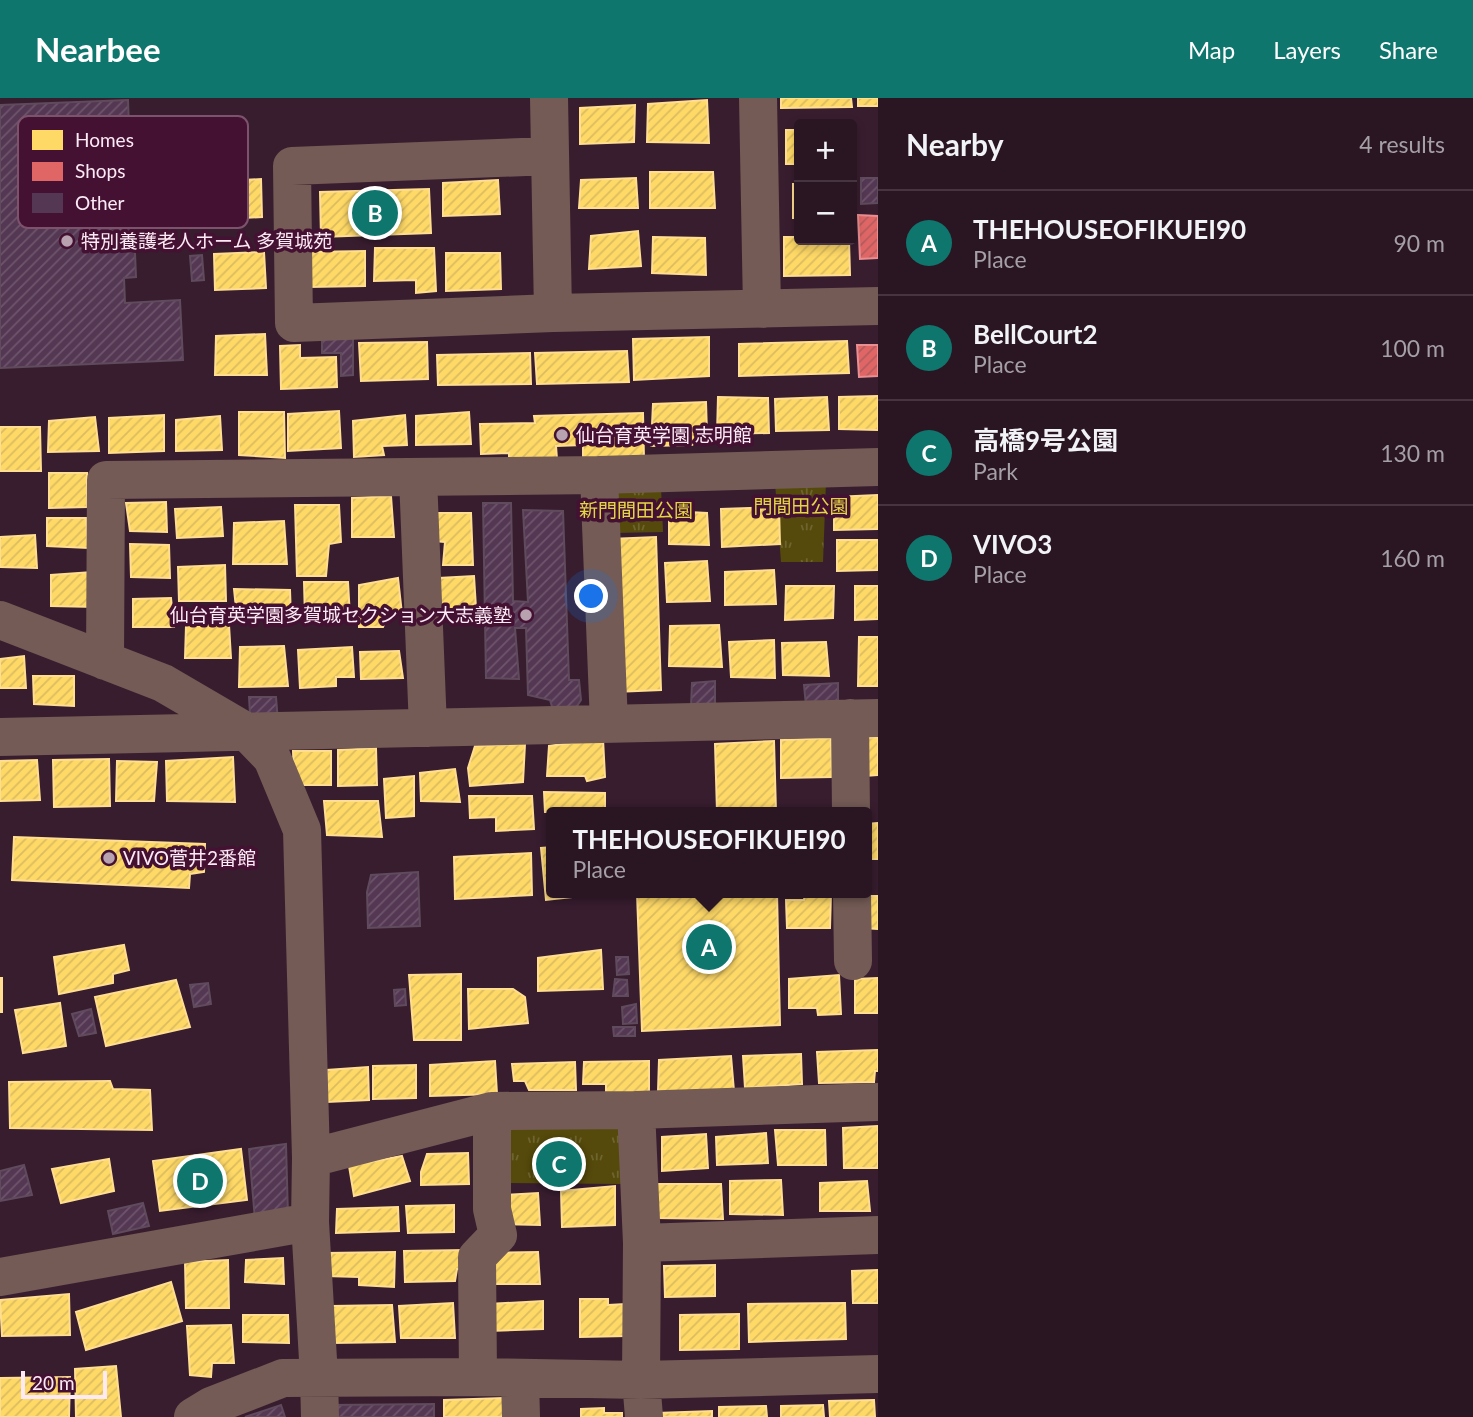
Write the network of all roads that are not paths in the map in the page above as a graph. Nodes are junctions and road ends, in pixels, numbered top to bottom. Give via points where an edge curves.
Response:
1 (549, 98) edge
2 (758, 98) edge
3 (550, 156) junction
4 (878, 306) edge
5 (762, 309) junction
6 (554, 313) junction
7 (878, 467) edge
8 (598, 475) junction
9 (418, 477) junction
10 (0, 620) edge
11 (117, 665) junction
12 (864, 718) edge
13 (609, 724) junction
14 (428, 728) junction
15 (247, 732) junction
16 (111, 735) junction
17 (0, 737) edge
18 (852, 807) edge
19 (852, 898) edge
20 (853, 961) dead end
21 (878, 1102) edge
22 (492, 1111) junction
23 (636, 1111) junction
24 (311, 1158) junction
25 (310, 1222) junction
26 (878, 1235) edge
27 (642, 1243) junction
28 (0, 1277) edge
29 (878, 1374) edge
30 (319, 1377) junction
31 (478, 1377) junction
32 (520, 1378) junction
33 (641, 1380) junction
34 (193, 1417) edge
35 (320, 1417) edge
36 (521, 1417) edge
37 (644, 1417) edge

1 - 3 street
2 - 5 street
3 - 6 street
3 - 6 street via 292,166 294,323
4 - 5 street
5 - 6 street
7 - 8 street
8 - 9 street
8 - 13 street
9 - 11 street via 106,480
9 - 14 street
10 - 11 street
11 - 15 street via 163,683
11 - 16 street via 128,693 125,711
12 - 13 street
12 - 18 street
13 - 14 street
14 - 15 street
15 - 16 street
15 - 24 street via 271,758 302,830
16 - 17 street
19 - 20 street
21 - 23 street
22 - 23 street
22 - 24 street
22 - 31 street via 492,1209 498,1235 477,1257
23 - 27 street
24 - 25 street
25 - 28 street
25 - 30 street
26 - 27 street
27 - 33 street
29 - 33 street
30 - 31 street
30 - 34 street via 283,1378
30 - 35 street
31 - 32 street
32 - 33 street
32 - 36 street
33 - 37 street

